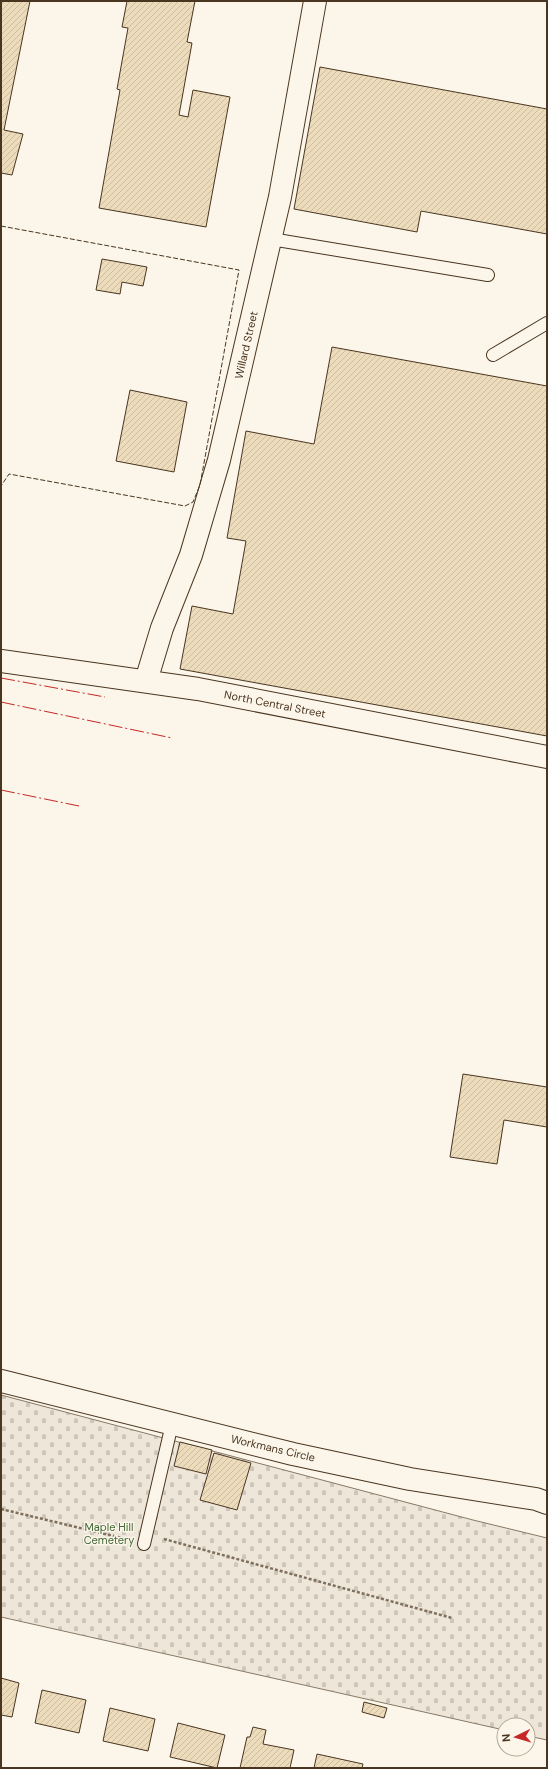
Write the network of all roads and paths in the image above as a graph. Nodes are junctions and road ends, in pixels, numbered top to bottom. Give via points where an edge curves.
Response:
1 (315, 1) edge
2 (271, 239) junction
3 (488, 275) dead end
4 (547, 323) edge
5 (494, 355) dead end
6 (1, 660) edge
7 (146, 681) junction
8 (547, 757) edge
9 (1, 1381) edge
10 (172, 1424) junction
11 (547, 1503) edge
12 (1, 1509) edge
13 (145, 1539) junction
14 (452, 1618) dead end

1 - 2 street, Willard Street
2 - 3 lane
2 - 7 street, Willard Street via 219,460 192,551 162,628
4 - 5 lane
6 - 7 street, North Central Street
7 - 8 street, North Central Street
9 - 10 street, Workmans Circle
10 - 11 street, Workmans Circle via 293,1454 402,1477
10 - 13 lane
12 - 13 path
13 - 14 path

